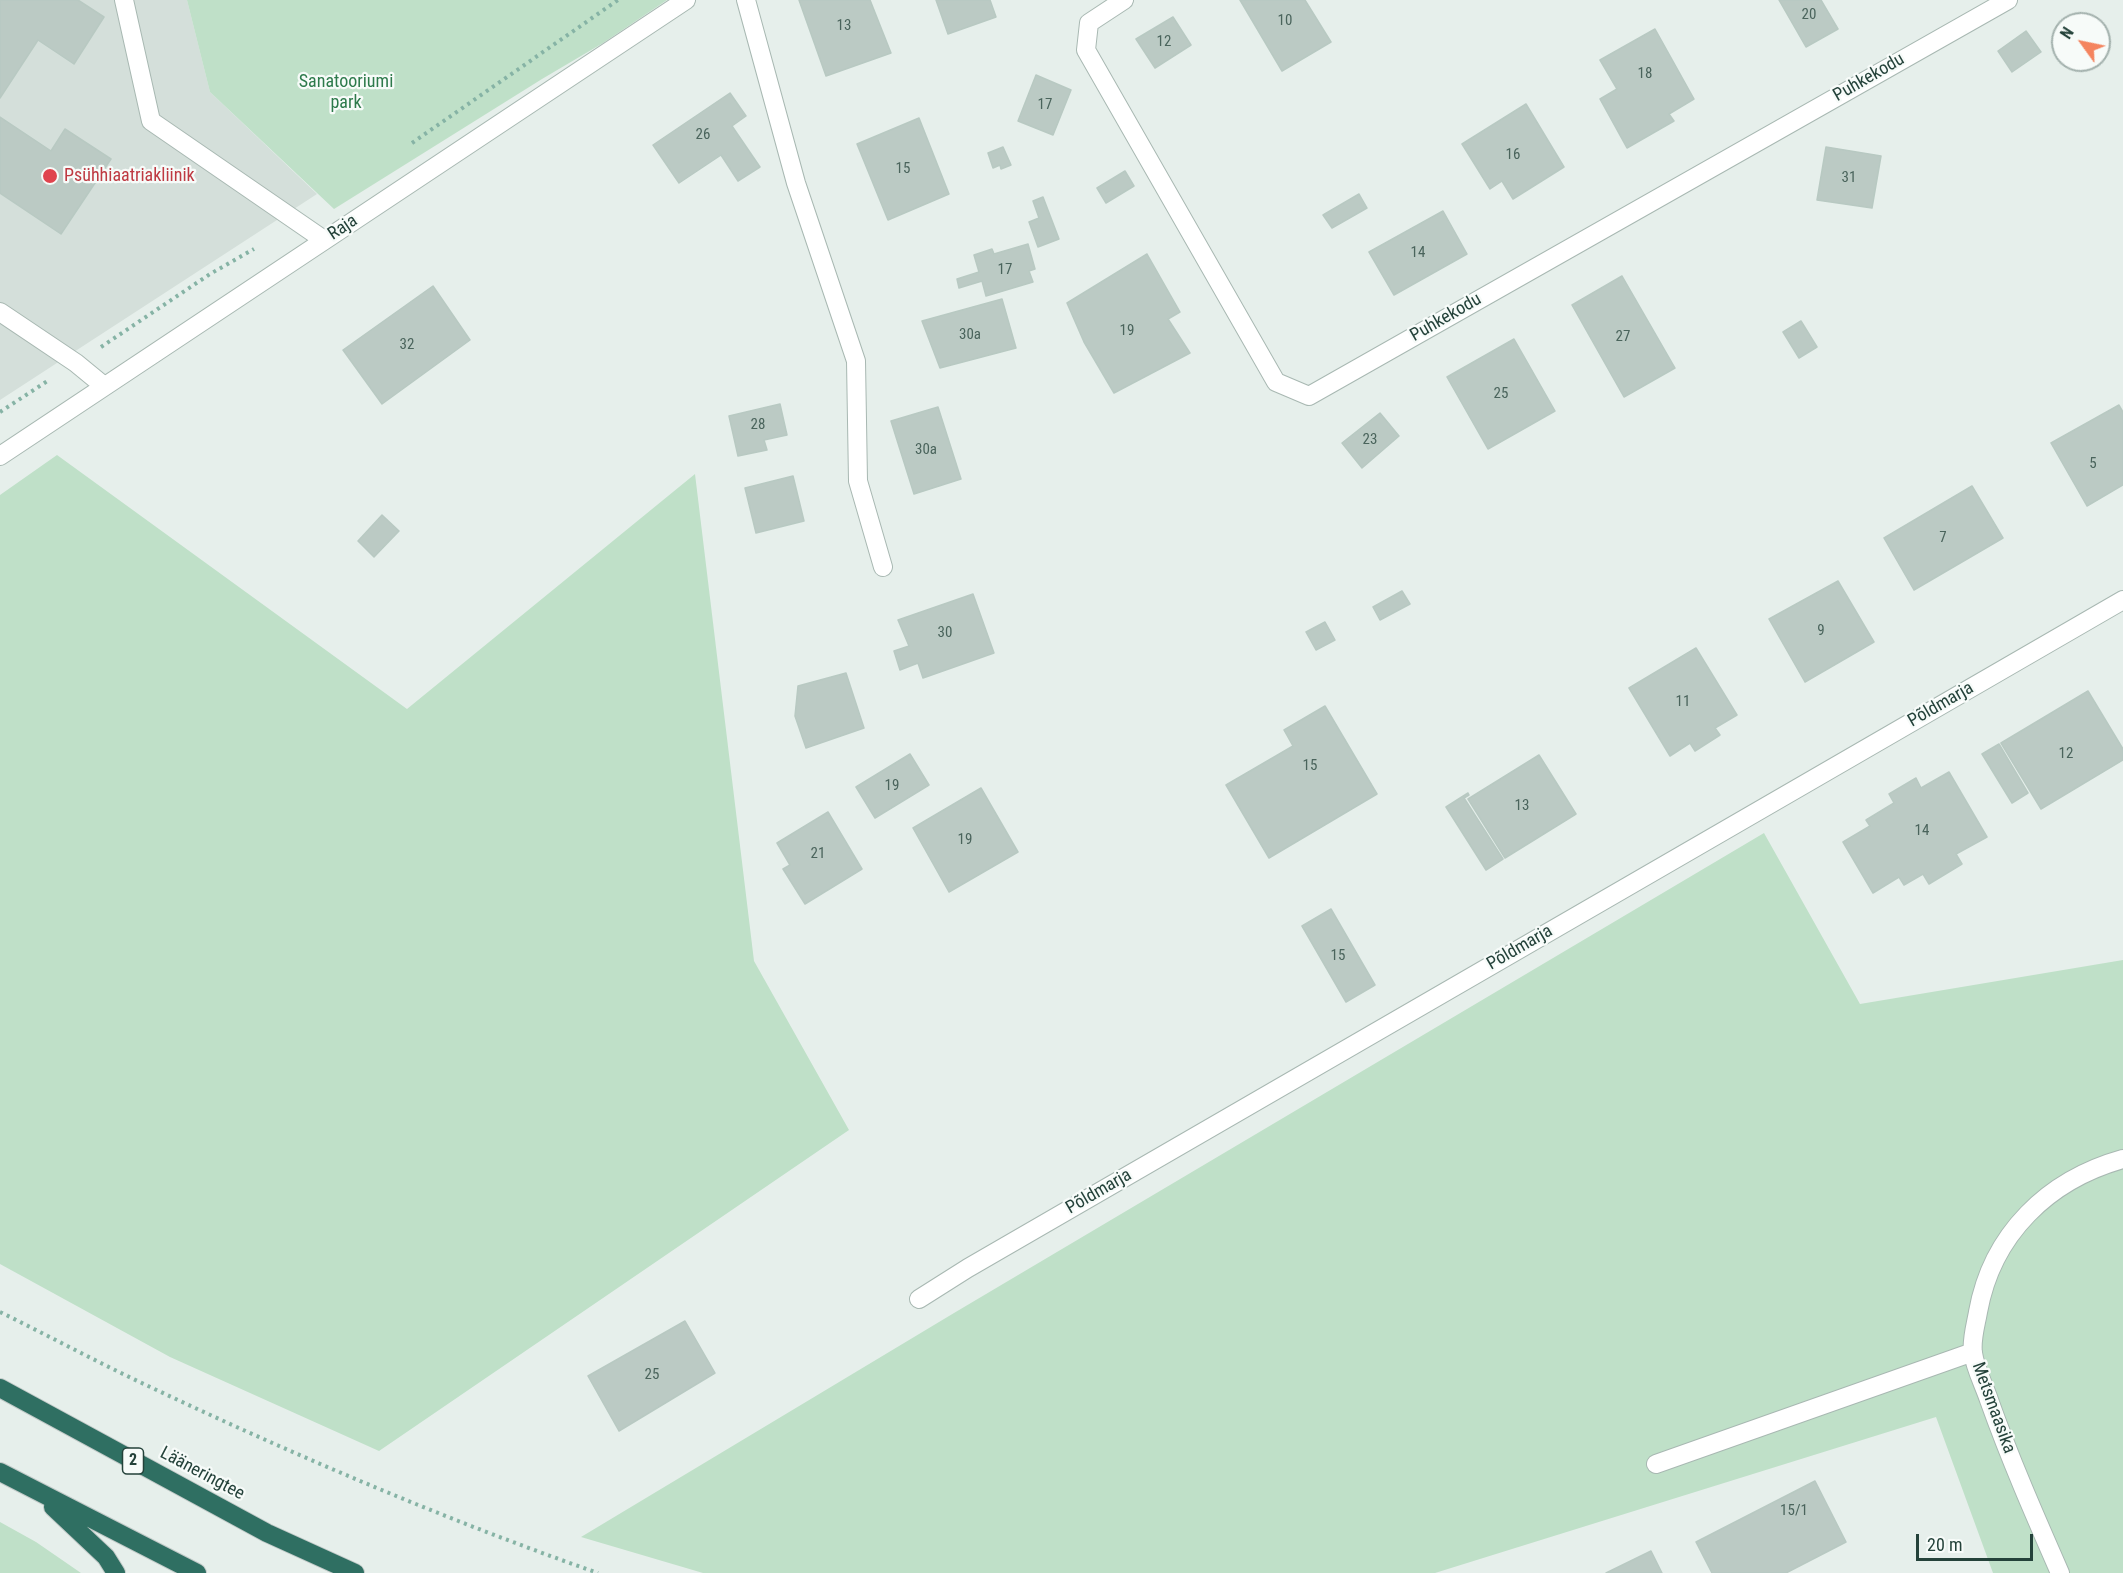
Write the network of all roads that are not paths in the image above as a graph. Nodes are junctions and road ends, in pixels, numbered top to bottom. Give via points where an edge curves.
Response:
1 (124, 0) edge
2 (686, 0) edge
3 (746, 0) edge
4 (1124, 0) edge
5 (2008, 0) edge
6 (324, 240) junction
7 (0, 312) edge
8 (104, 386) junction
9 (0, 456) edge
10 (883, 567) dead end
11 (2123, 600) edge
12 (2123, 1159) edge
13 (919, 1299) dead end
14 (1973, 1352) junction
15 (0, 1388) edge
16 (1656, 1464) dead end
17 (0, 1472) edge
18 (39, 1493) junction
19 (116, 1573) edge
20 (197, 1573) edge
21 (355, 1573) edge
22 (2060, 1573) edge

1 - 6 street via 151,121
2 - 6 street, Raja
3 - 10 street via 796,183 856,362 858,481
4 - 5 street, Puhkekodu via 1089,23 1086,50 1276,382 1309,396
6 - 8 street, Raja
7 - 8 street
8 - 9 street, Raja
11 - 13 street, Põldmarja
12 - 14 street, Metsmaasika via 2074,1178 2041,1200 2016,1226 1998,1252 1983,1288
14 - 16 street
14 - 22 street, Metsmaasika via 2006,1449
15 - 21 highway, Lääneringtee / 2 via 267,1533
17 - 18 highway
18 - 19 highway via 106,1557
18 - 20 highway

